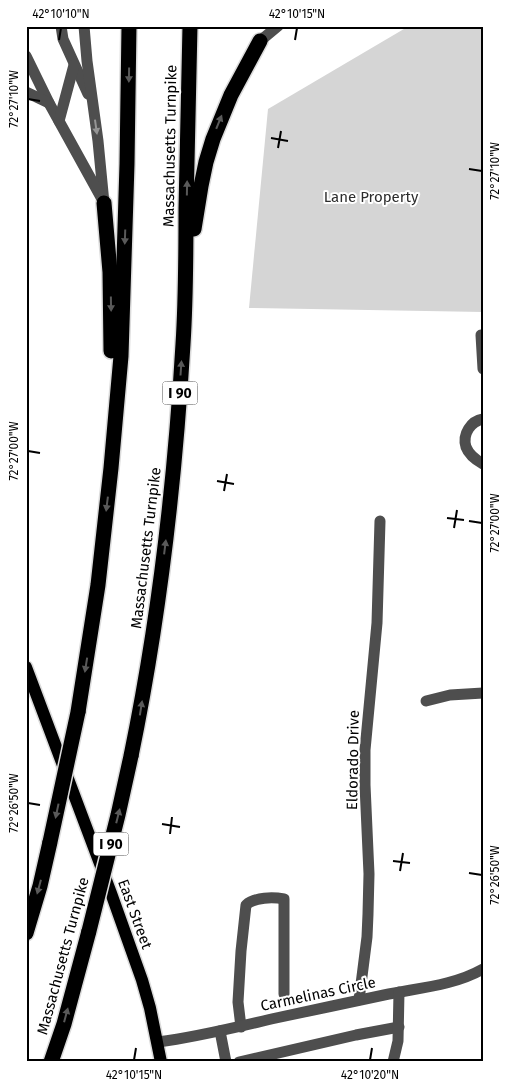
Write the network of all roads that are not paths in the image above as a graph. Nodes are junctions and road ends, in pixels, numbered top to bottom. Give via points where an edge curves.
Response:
1 (61, 26) edge
2 (84, 26) edge
3 (129, 26) edge
4 (190, 26) edge
5 (267, 26) edge
6 (278, 26) edge
7 (260, 41) junction
8 (26, 56) edge
9 (74, 65) junction
10 (26, 92) edge
11 (49, 103) junction
12 (93, 103) junction
13 (59, 121) junction
14 (104, 203) junction
15 (185, 289) junction
16 (481, 335) dead end
17 (483, 369) edge
18 (483, 419) edge
19 (483, 464) edge
20 (111, 468) junction
21 (380, 521) dead end
22 (26, 667) edge
23 (483, 693) edge
24 (426, 701) dead end
25 (26, 933) edge
26 (483, 969) edge
27 (399, 992) junction
28 (284, 994) dead end
29 (359, 1000) junction
30 (241, 1027) junction
31 (399, 1028) junction
32 (220, 1032) junction
33 (158, 1042) junction
34 (51, 1062) edge
35 (161, 1062) edge
36 (226, 1062) edge
37 (239, 1062) edge
38 (393, 1062) edge

1 - 9 street
2 - 12 street
3 -> 20 highway via 121,356
15 -> 4 highway, Massachusetts Turnpike / I 90
5 - 7 street
6 - 7 street
15 -> 7 highway via 206,162 231,95
8 - 11 street
9 - 12 street
9 - 13 street
10 - 11 street
11 - 13 street
12 -> 14 street
13 - 14 street
14 -> 20 highway via 110,272
34 -> 15 highway, Massachusetts Turnpike / I 90, bridge via 89,932 139,716 173,475
16 - 17 street
18 - 19 street via 470,426 466,446 472,456
20 -> 25 highway, bridge via 98,584 78,712 40,886
21 - 29 street, Eldorado Drive via 377,624 365,750 369,874 367,938
22 - 33 main road, East Street via 142,980
23 - 24 street via 450,695
26 - 27 street, Carmelinas Circle via 460,979
27 - 29 street, Carmelinas Circle
27 - 31 street
28 - 30 street via 284,899 250,901 246,905 238,1002
29 - 30 street, Carmelinas Circle
30 - 32 street, Carmelinas Circle
31 - 37 street
31 - 38 street
32 - 33 street, Carmelinas Circle
32 - 36 street
33 - 35 main road, East Street

